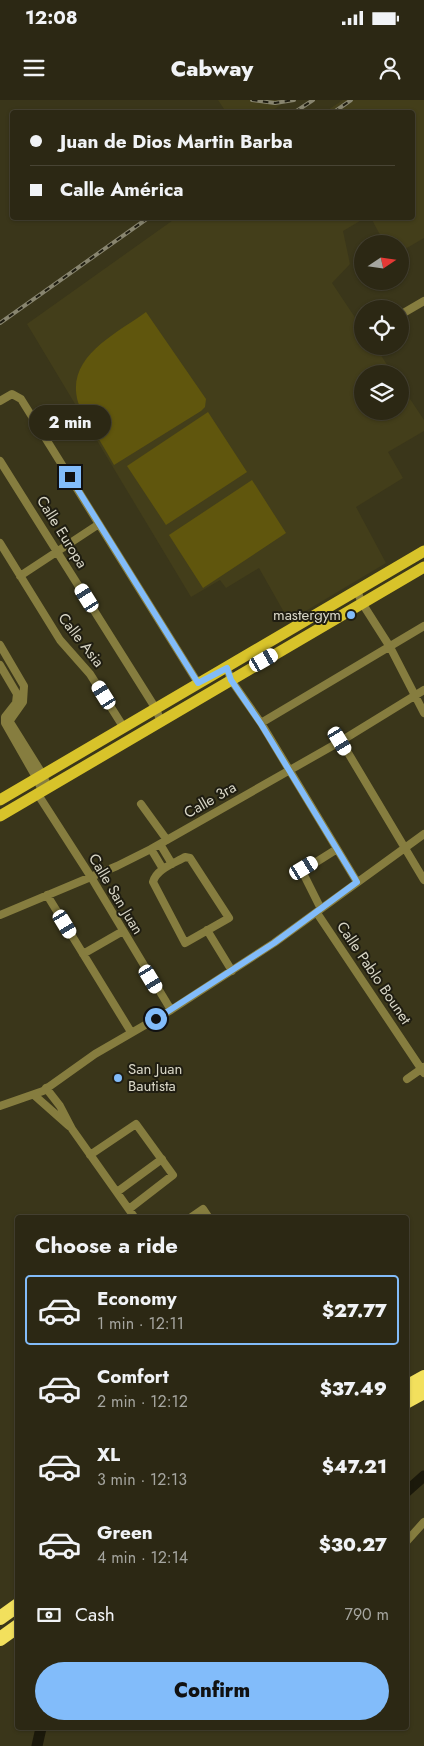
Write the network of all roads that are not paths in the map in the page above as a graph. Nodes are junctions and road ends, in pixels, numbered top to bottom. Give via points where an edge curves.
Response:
1 (424, 301) edge
2 (409, 310) edge
3 (0, 401) edge
4 (0, 461) edge
5 (99, 524) junction
6 (0, 543) edge
7 (57, 551) junction
8 (424, 551) edge
9 (424, 566) edge
10 (20, 576) junction
11 (357, 591) junction
12 (362, 603) junction
13 (424, 626) edge
14 (0, 645) edge
15 (390, 646) junction
16 (0, 664) edge
17 (227, 668) junction
18 (231, 680) junction
19 (198, 683) junction
20 (424, 690) edge
21 (415, 696) junction
22 (21, 697) junction
23 (156, 709) junction
24 (424, 712) edge
25 (161, 722) junction
26 (261, 724) junction
27 (124, 728) junction
28 (340, 741) junction
29 (288, 770) junction
30 (40, 777) junction
31 (42, 790) junction
32 (0, 800) edge
33 (141, 804) dead end
34 (0, 816) edge
35 (424, 834) edge
36 (163, 842) junction
37 (151, 849) junction
38 (337, 849) junction
39 (404, 849) junction
40 (172, 864) junction
41 (163, 870) junction
42 (91, 877) junction
43 (424, 880) edge
44 (357, 882) junction
45 (47, 895) junction
46 (319, 911) junction
47 (0, 914) edge
48 (207, 930) junction
49 (122, 931) junction
50 (83, 954) junction
51 (232, 971) junction
52 (171, 1010) junction
53 (131, 1032) junction
54 (423, 1069) edge
55 (407, 1079) dead end
56 (46, 1088) junction
57 (34, 1095) junction
58 (0, 1106) edge
59 (72, 1129) junction
60 (90, 1155) junction
61 (162, 1159) junction
62 (117, 1192) junction
63 (129, 1209) junction
64 (133, 1215) edge
65 (194, 1215) edge
66 (207, 1215) edge
67 (424, 1377) edge
68 (409, 1385) edge
69 (424, 1392) edge
70 (409, 1400) edge
71 (424, 1522) edge
72 (409, 1539) edge
73 (15, 1607) edge
74 (0, 1618) edge
75 (15, 1628) edge
76 (0, 1638) edge

1 - 2 street
3 - 5 street via 12,394 21,399
4 - 7 street, Calle Europa
5 - 7 street
5 - 19 street
6 - 10 street, Calle Asia
7 - 10 street
7 - 23 street, Calle Europa
8 - 11 main road
9 - 12 main road
10 - 27 street, Calle Asia via 60,640 90,674
11 - 12 street
11 - 17 main road
12 - 15 street
12 - 18 main road
13 - 15 street
14 - 22 street via 23,683
15 - 21 street
15 - 26 street
16 - 22 street
17 - 18 street
17 - 19 main road
18 - 25 main road
18 - 26 street
19 - 23 main road
20 - 21 street, Calle 3ra
21 - 24 street
21 - 28 street, Calle 3ra
22 - 30 street, Calle San Juan via 23,702 10,722
23 - 25 street, Calle Europa
23 - 27 main road
25 - 31 main road
26 - 29 street
27 - 30 main road
28 - 29 street, Calle 3ra
28 - 39 street
29 - 36 street, Calle 3ra
29 - 38 street
30 - 31 street, Calle San Juan
30 - 32 main road
31 - 34 main road
31 - 42 street, Calle San Juan
33 - 36 street
35 - 39 street
36 - 37 street, Calle 3ra
36 - 40 street
37 - 41 street
37 - 42 street, Calle 3ra
38 - 44 street
38 - 46 street, Calle Pablo Bounet via 304,868 302,874
39 - 43 street
39 - 44 street
40 - 41 street
40 - 48 street via 185,857 190,858 229,918
41 - 48 street via 155,877 154,884 185,943
42 - 45 street, Calle 3ra
42 - 49 street, Calle San Juan
44 - 46 street
45 - 47 street, Calle 3ra
45 - 50 street
46 - 51 street
46 - 54 street, Calle Pablo Bounet
48 - 51 street
49 - 50 street
49 - 52 street, Calle San Juan
50 - 53 street
51 - 52 street
52 - 53 street
53 - 56 street
54 - 55 street
56 - 57 street
56 - 59 street
57 - 58 street
57 - 59 street
59 - 60 street
60 - 61 street via 136,1124
60 - 62 street
61 - 62 street
61 - 63 street via 173,1175
62 - 63 street
63 - 64 street
65 - 66 street via 203,1209
67 - 68 highway
69 - 70 highway
71 - 72 street
73 - 74 highway
75 - 76 highway

